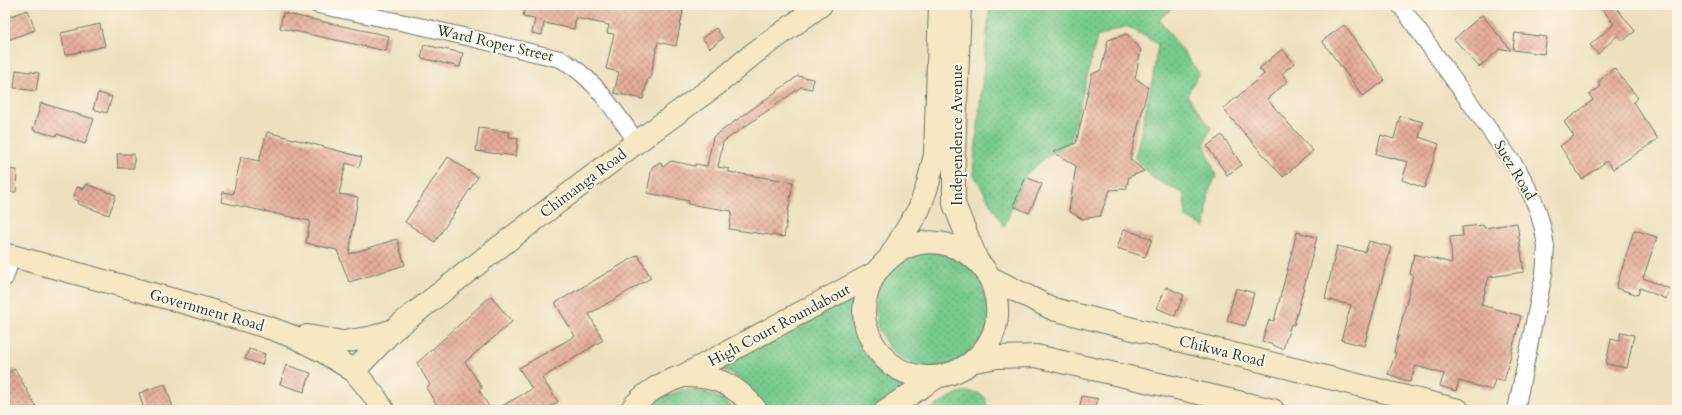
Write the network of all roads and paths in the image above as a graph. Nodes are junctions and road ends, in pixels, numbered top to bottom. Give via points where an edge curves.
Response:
1 (318, 5) edge
2 (821, 5) edge
3 (960, 5) edge
4 (1400, 5) edge
5 (938, 10) edge
6 (637, 142) junction
7 (891, 255) junction
8 (9, 256) edge
9 (977, 260) junction
10 (874, 273) junction
11 (5, 278) edge
12 (991, 278) junction
13 (392, 331) junction
14 (294, 336) junction
15 (974, 361) junction
16 (354, 371) junction
17 (683, 376) junction
18 (937, 377) junction
19 (383, 410) edge
20 (631, 410) edge
21 (756, 410) edge
22 (886, 410) edge
23 (1273, 410) edge
24 (1458, 410) edge
25 (1516, 410) edge

1 - 6 street, Ward Roper Street via 440,30 560,59 581,72 598,88
2 - 6 main road, Chimanga Road
3 - 9 main road, Independence Avenue via 954,204
4 - 25 street, Suez Road via 1519,171 1531,194 1543,229 1546,248 1544,274
5 - 7 main road, Independence Avenue via 935,155 919,209
6 - 13 main road, Chimanga Road
7 - 9 main road, High Court Roundabout via 908,246 926,242 944,243 962,250
7 - 10 main road, High Court Roundabout
8 - 11 street
8 - 14 main road, Government Road via 182,302
9 - 12 main road, High Court Roundabout
10 - 17 main road, High Court Roundabout
10 - 18 main road, High Court Roundabout via 866,293 864,314 868,335 880,354 896,368 916,376
12 - 15 main road, High Court Roundabout via 998,300 997,322 989,344
12 - 24 main road, Chikwa Road via 1053,308
13 - 14 main road via 343,342
13 - 16 main road, Chimanga Road
14 - 16 main road, Government Road
15 - 18 main road, High Court Roundabout via 961,370
15 - 23 main road via 997,357 1036,356
16 - 19 main road, Government Road
17 - 20 main road, High Court Roundabout via 664,382 646,393
17 - 21 main road, High Court Roundabout via 700,375 718,380 748,399
18 - 22 main road, High Court Roundabout

